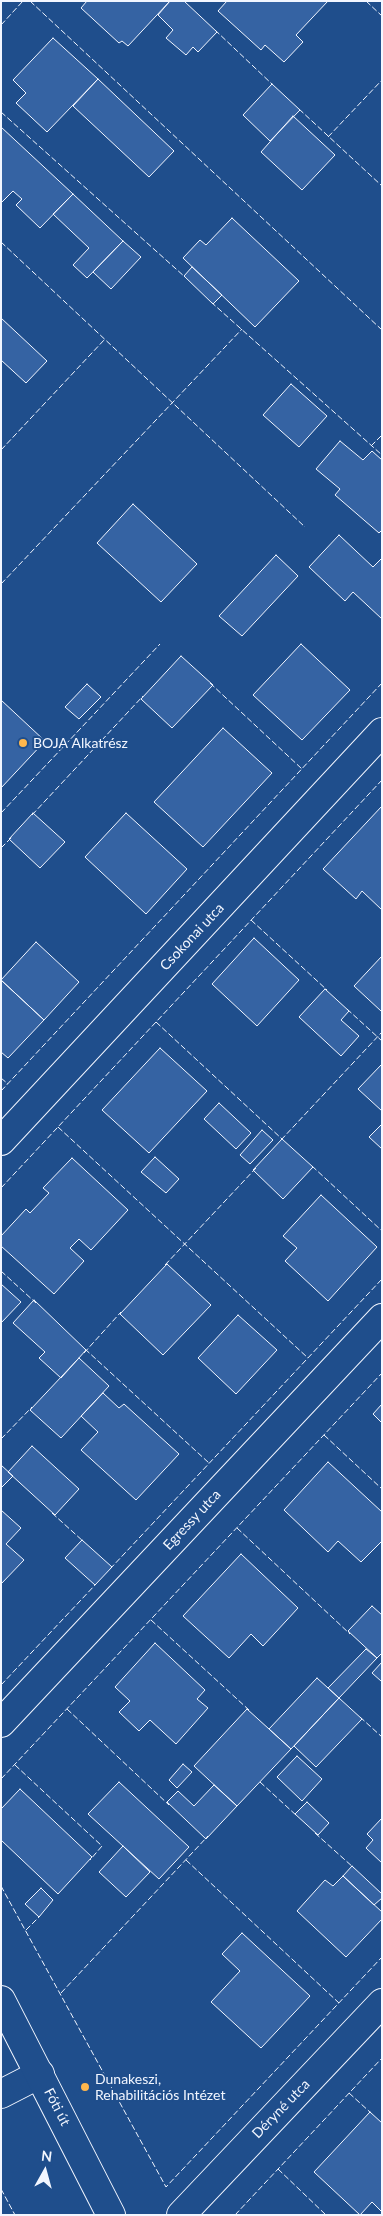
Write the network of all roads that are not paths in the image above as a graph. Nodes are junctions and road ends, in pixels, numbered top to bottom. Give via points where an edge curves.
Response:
1 (382, 732) edge
2 (1, 1141) edge
3 (382, 1318) edge
4 (1, 1723) edge
5 (1, 2000) edge
6 (382, 2003) edge
7 (40, 2074) junction
8 (1, 2094) edge
9 (182, 2214) edge
10 (111, 2215) edge

1 - 2 street, Csokonai utca
3 - 4 street, Egressy utca
5 - 7 street, Fóti út
6 - 9 street, Déryné utca
7 - 8 street
7 - 10 street, Fóti út

